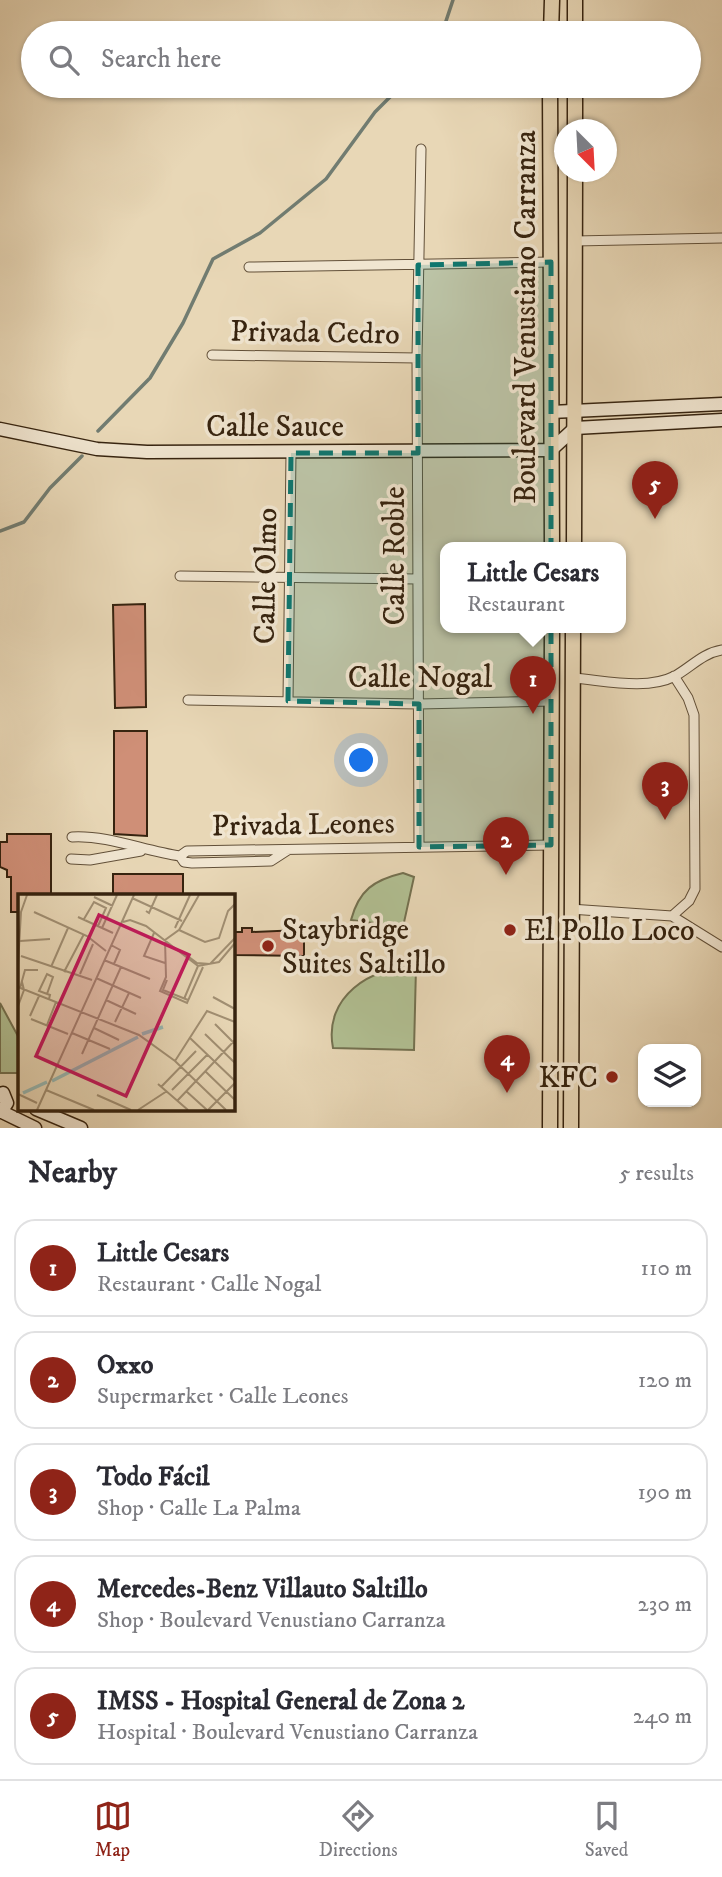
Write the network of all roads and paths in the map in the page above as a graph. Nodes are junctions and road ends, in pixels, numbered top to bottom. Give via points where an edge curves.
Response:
1 (552, 0) edge
2 (575, 0) edge
3 (551, 21) edge
4 (575, 21) edge
5 (550, 98) edge
6 (575, 98) edge
7 (575, 119) edge
8 (421, 149) dead end
9 (575, 182) edge
10 (722, 238) edge
11 (575, 241) junction
12 (551, 262) junction
13 (418, 265) junction
14 (249, 267) dead end
15 (212, 355) dead end
16 (417, 358) junction
17 (722, 404) edge
18 (644, 408) junction
19 (574, 411) junction
20 (551, 412) junction
21 (722, 420) edge
22 (645, 424) junction
23 (575, 428) junction
24 (0, 429) edge
25 (551, 450) junction
26 (290, 453) junction
27 (418, 453) junction
28 (552, 542) edge
29 (574, 542) edge
30 (180, 576) dead end
31 (289, 576) junction
32 (418, 579) junction
33 (552, 633) edge
34 (573, 633) edge
35 (722, 650) edge
36 (674, 676) junction
37 (572, 678) junction
38 (188, 700) dead end
39 (288, 701) junction
40 (552, 701) junction
41 (419, 704) junction
42 (72, 837) dead end
43 (551, 845) junction
44 (419, 847) junction
45 (143, 851) junction
46 (71, 859) dead end
47 (570, 909) junction
48 (673, 916) junction
49 (722, 947) edge
50 (2, 1093) edge
51 (18, 1101) edge
52 (1, 1111) edge
53 (41, 1111) edge
54 (35, 1128) edge
55 (81, 1128) edge
56 (550, 1128) edge
57 (571, 1128) edge

1 - 3 main road
2 - 4 main road
5 - 12 main road, Boulevard Venustiano Carranza
6 - 7 main road, Boulevard Venustiano Carranza
8 - 13 street, Calle Roble
9 - 11 main road, Boulevard Venustiano Carranza
10 - 11 street
11 - 19 main road, Boulevard Venustiano Carranza
12 - 13 street
12 - 20 main road, Boulevard Venustiano Carranza
13 - 14 street
13 - 16 street, Calle Roble
15 - 16 street, Privada Cedro
16 - 27 street, Calle Roble
17 - 18 street
18 - 19 street
18 - 22 street
19 - 20 street
19 - 23 main road, Boulevard Venustiano Carranza
20 - 25 main road, Boulevard Venustiano Carranza
21 - 22 street
22 - 23 street
23 - 25 street
23 - 29 main road, Boulevard Venustiano Carranza
24 - 26 street, Calle Sauce via 113,450
25 - 27 street, Calle Sauce
25 - 28 main road, Boulevard Venustiano Carranza
26 - 27 street, Calle Sauce
26 - 31 street, Calle Olmo
27 - 32 street, Calle Roble
30 - 31 street
31 - 32 street
31 - 39 street, Calle Olmo
32 - 41 street, Calle Roble
33 - 40 main road
34 - 37 main road
35 - 36 street
36 - 37 street via 649,682
36 - 48 street via 694,715 695,890
37 - 47 main road
38 - 39 street, Calle Nogal
39 - 41 street, Calle Nogal
40 - 41 street, Calle Nogal
40 - 43 main road
41 - 44 street, Calle Roble
42 - 45 street via 119,841
43 - 44 street, Privada Leones
43 - 56 main road
44 - 45 street, Privada Leones
45 - 46 street
47 - 48 street
47 - 57 main road
48 - 49 street
50 - 51 street
50 - 52 street via 7,1103
52 - 54 street
53 - 55 street

